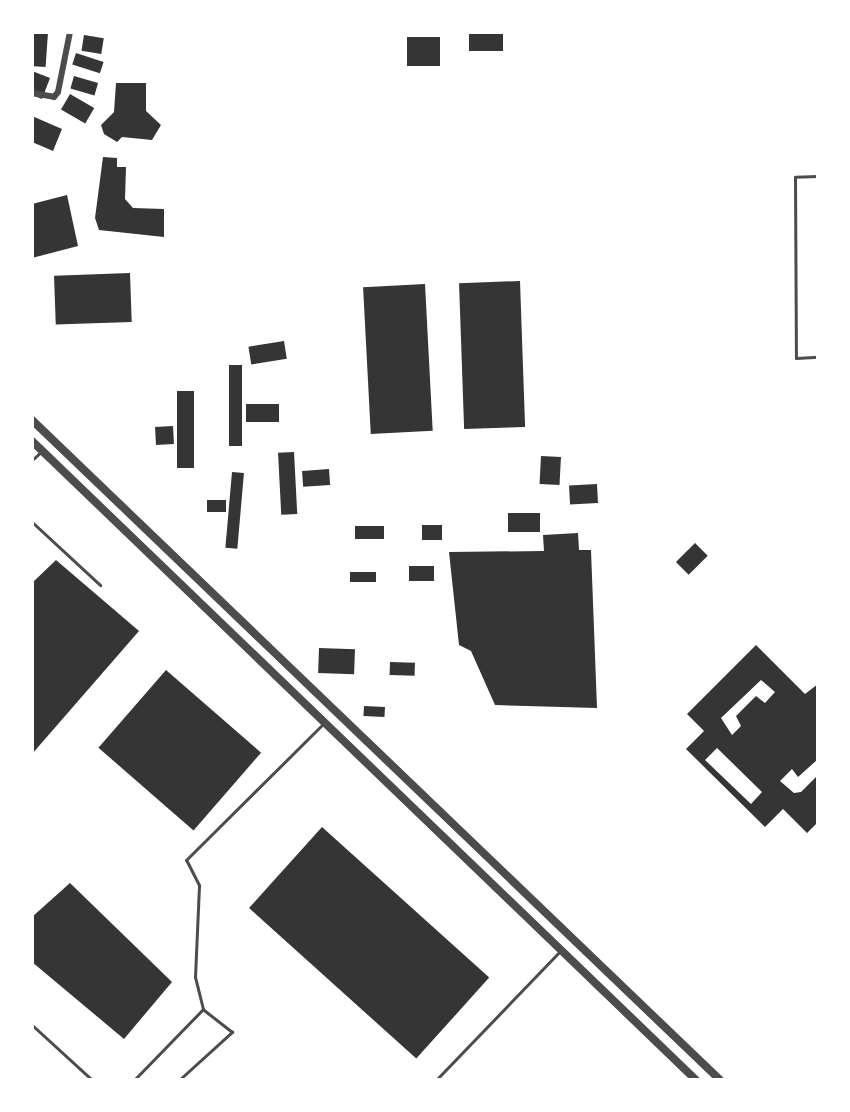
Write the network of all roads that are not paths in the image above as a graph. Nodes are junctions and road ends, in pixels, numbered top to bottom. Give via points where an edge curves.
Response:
1 (70, 32) edge
2 (32, 93) edge
3 (818, 176) edge
4 (818, 357) edge
5 (32, 420) edge
6 (49, 437) junction
7 (36, 447) edge
8 (32, 460) edge
9 (32, 522) edge
10 (100, 585) dead end
11 (324, 723) junction
12 (571, 941) junction
13 (560, 951) junction
14 (203, 1009) junction
15 (32, 1025) edge
16 (92, 1080) edge
17 (134, 1080) edge
18 (179, 1080) edge
19 (436, 1080) edge
20 (696, 1080) edge
21 (720, 1080) edge

1 - 2 street via 58,92 54,97
3 - 4 lane via 795,177 796,358
5 - 6 street
6 - 7 street
6 - 12 street
7 - 8 lane
7 - 11 street
9 - 10 lane
11 - 13 street
11 - 14 lane via 186,860 199,885 195,977
12 - 13 street
12 - 21 street
13 - 19 lane
13 - 20 street
14 - 17 lane
14 - 18 lane via 232,1032
15 - 16 lane

